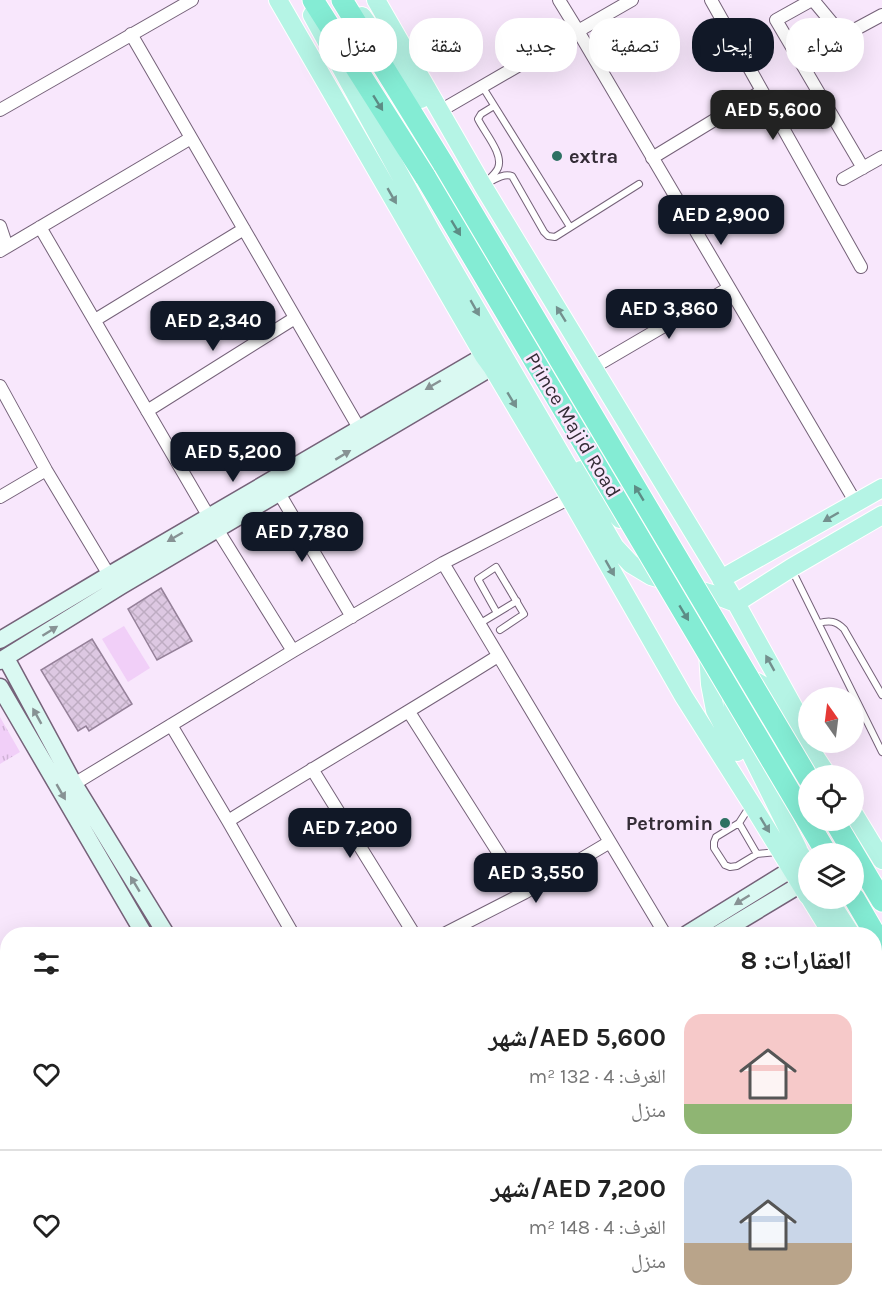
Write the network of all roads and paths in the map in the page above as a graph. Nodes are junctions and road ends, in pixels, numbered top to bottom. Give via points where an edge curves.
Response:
1 (192, 0) edge
2 (278, 0) edge
3 (304, 0) edge
4 (313, 0) edge
5 (342, 0) edge
6 (351, 0) edge
7 (376, 0) edge
8 (559, 0) edge
9 (632, 0) edge
10 (711, 0) edge
11 (813, 0) edge
12 (882, 15) edge
13 (296, 31) junction
14 (578, 31) junction
15 (131, 34) junction
16 (482, 86) junction
17 (762, 91) junction
18 (494, 106) junction
19 (0, 110) edge
20 (440, 111) junction
21 (191, 138) junction
22 (652, 158) junction
23 (882, 158) edge
24 (863, 168) junction
25 (843, 179) dead end
26 (639, 184) dead end
27 (483, 186) junction
28 (0, 226) edge
29 (40, 227) junction
30 (570, 227) junction
31 (244, 230) junction
32 (432, 233) junction
33 (3, 249) edge
34 (861, 267) dead end
35 (729, 288) junction
36 (295, 318) junction
37 (95, 320) junction
38 (488, 361) junction
39 (597, 373) junction
40 (0, 386) edge
41 (147, 411) junction
42 (539, 417) junction
43 (358, 428) junction
44 (46, 471) junction
45 (882, 488) edge
46 (279, 493) junction
47 (0, 497) edge
48 (570, 498) junction
49 (856, 503) junction
50 (882, 515) edge
51 (213, 523) junction
52 (443, 563) junction
53 (791, 568) junction
54 (115, 581) junction
55 (718, 587) junction
56 (517, 601) junction
57 (736, 603) junction
58 (497, 613) junction
59 (352, 617) junction
60 (819, 623) junction
61 (479, 624) junction
62 (500, 630) dead end
63 (706, 631) junction
64 (0, 640) edge
65 (293, 651) junction
66 (498, 656) junction
67 (3, 660) edge
68 (0, 687) edge
69 (882, 695) edge
70 (410, 712) junction
71 (798, 715) edge
72 (171, 725) junction
73 (882, 752) edge
74 (800, 765) edge
75 (821, 765) edge
76 (312, 769) junction
77 (75, 784) junction
78 (752, 803) junction
79 (228, 821) junction
80 (739, 823) junction
81 (841, 831) edge
82 (864, 831) edge
83 (610, 843) junction
84 (820, 843) edge
85 (789, 850) junction
86 (757, 854) junction
87 (882, 860) edge
88 (798, 870) edge
89 (798, 886) edge
90 (798, 887) edge
91 (524, 893) junction
92 (882, 901) edge
93 (818, 909) edge
94 (835, 909) edge
95 (860, 909) edge
96 (140, 927) edge
97 (162, 927) edge
98 (289, 927) edge
99 (410, 927) edge
100 (458, 927) edge
101 (661, 927) edge
102 (703, 927) edge
103 (730, 927) edge
104 (828, 927) edge
105 (847, 927) edge
106 (871, 927) edge

1 - 15 street
2 - 13 main road
3 - 32 main road
4 -> 84 highway, Prince Majid Road, bridge via 426,178
74 -> 5 highway, Prince Majid Road, bridge
6 - 27 main road
7 - 20 main road
8 - 14 street
9 - 14 street
10 - 17 street
11 - 12 street via 843,36
11 - 24 street via 776,20
13 - 32 main road via 372,137
13 -> 38 main road
14 - 16 street
14 - 22 street
15 - 19 street
15 - 21 street
16 - 18 lane
16 - 20 street
17 - 22 street
17 - 34 street
18 - 27 lane via 478,119 499,160 497,170
18 - 30 lane
20 - 27 main road
21 - 29 street
21 - 31 street
22 - 35 street
23 - 24 street
24 - 25 street
26 - 30 lane
27 - 30 lane via 507,174 512,176 548,236 555,237
39 -> 27 main road
28 - 33 street
29 - 33 street
29 - 37 street
31 - 36 street
31 - 37 street
32 -> 42 main road
35 - 39 street
35 - 49 street
36 - 41 street
36 - 43 street
37 - 41 street
38 -> 43 street
46 -> 38 street
38 -> 48 main road
39 - 42 main road via 658,491 658,513 650,527 638,529 623,523
39 - 55 main road
40 - 44 street
41 - 51 street
42 - 55 main road via 615,547 631,564 651,576
43 - 51 street
44 - 47 street
44 - 54 street
45 - 49 main road
46 - 51 street
46 - 59 street
48 - 52 street
48 -> 78 main road via 684,697
49 -> 55 main road
50 - 53 main road
51 - 54 street
51 - 65 street
52 - 59 street
52 - 61 street
53 - 57 main road
53 - 60 lane
54 - 64 street
67 -> 54 street
55 - 57 main road
55 - 63 main road
56 - 58 lane
56 - 58 lane via 495,568 478,579
56 - 62 lane via 524,614
71 -> 57 main road
58 - 61 lane
59 - 65 street
60 - 69 lane via 832,621 844,629
60 - 73 lane
61 - 66 street
63 - 78 main road via 700,668 704,699 712,726
63 - 85 main road via 715,710
65 - 72 street
66 - 70 street
66 - 83 street
77 -> 67 street
68 -> 96 street
70 - 76 street
70 - 91 street
72 - 77 street
72 - 79 street
75 - 85 main road via 772,691 757,682 740,687 732,708 738,728
76 - 79 street
76 - 99 street
97 -> 77 street
78 - 80 lane
78 -> 85 main road
79 - 98 street
80 - 86 lane
80 - 86 lane via 716,837 714,848 730,867
81 - 92 highway
82 - 87 main road
83 - 91 street
83 - 101 street
85 - 86 lane
85 - 88 main road
89 -> 102 street
90 - 103 street
91 - 100 street
93 - 104 main road
94 - 105 main road
95 - 106 highway

